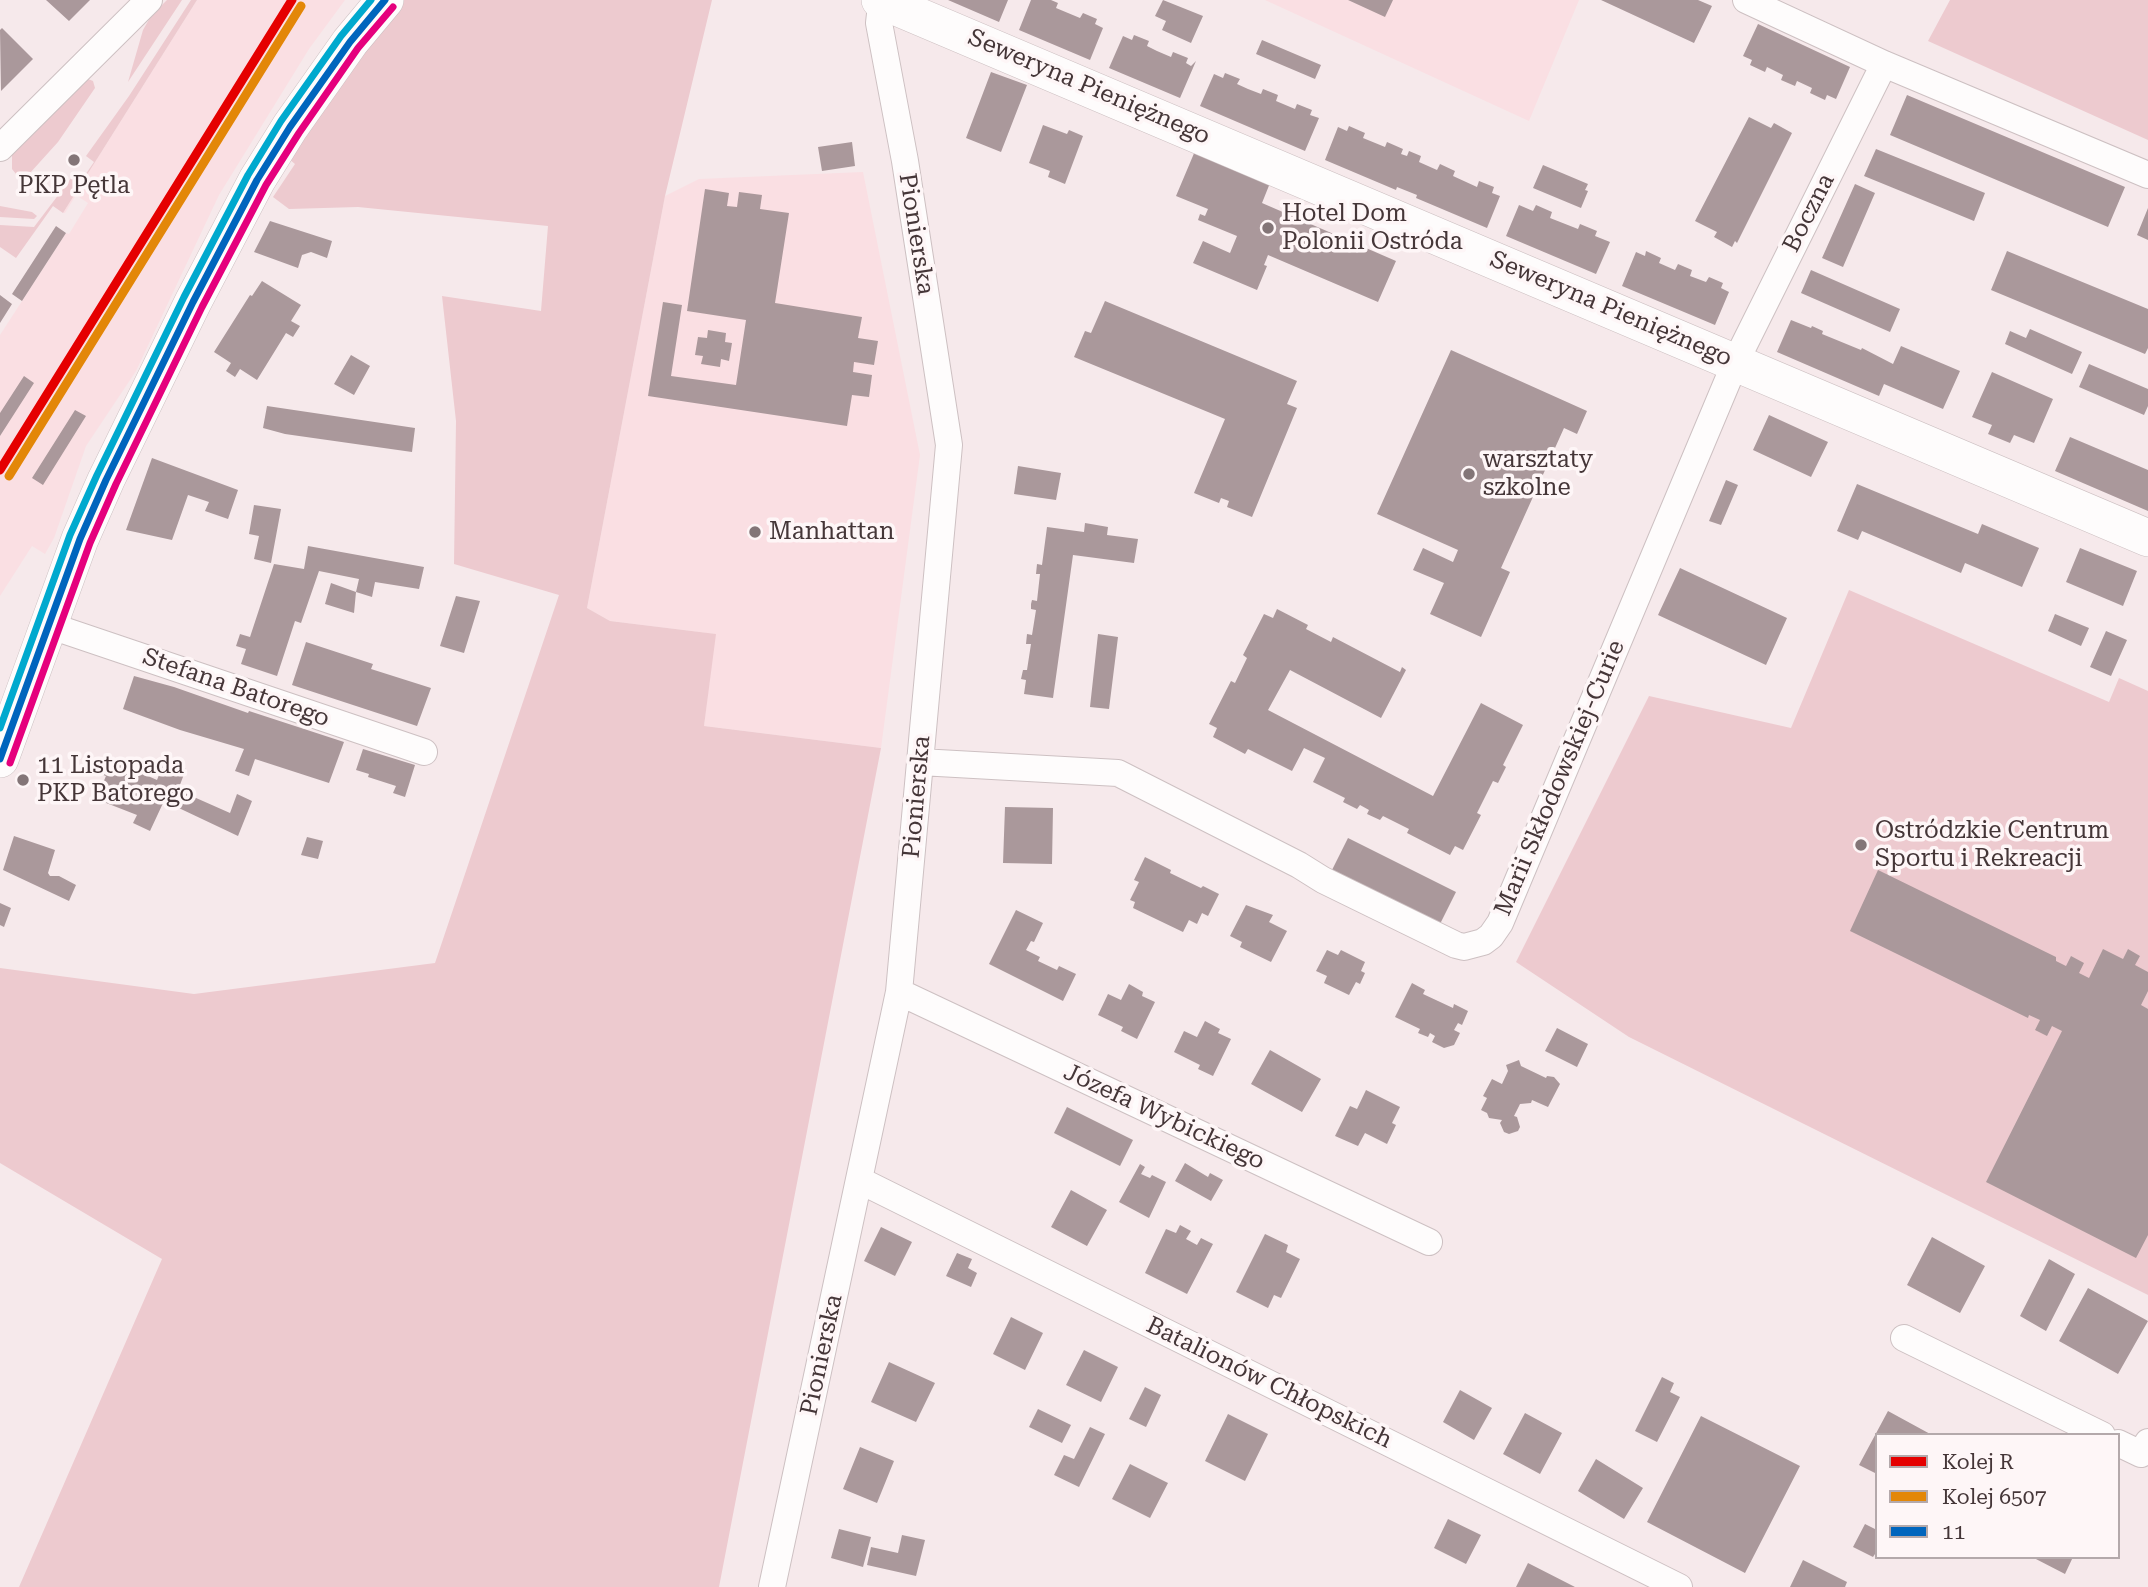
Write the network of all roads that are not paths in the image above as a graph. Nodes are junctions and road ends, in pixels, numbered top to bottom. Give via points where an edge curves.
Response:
1 (149, 0) edge
2 (385, 0) edge
3 (1746, 0) edge
4 (883, 1) edge
5 (1884, 64) junction
6 (0, 148) edge
7 (2148, 175) edge
8 (1736, 361) junction
9 (2148, 538) edge
10 (48, 625) junction
11 (424, 752) dead end
12 (0, 759) edge
13 (920, 762) junction
14 (899, 992) junction
15 (859, 1180) junction
16 (1429, 1241) dead end
17 (1904, 1338) dead end
18 (2098, 1433) edge
19 (2148, 1442) edge
20 (2120, 1444) edge
21 (772, 1587) edge
22 (1679, 1587) edge

1 - 6 street
2 - 10 street via 316,88 246,201 106,480
3 - 5 street
4 - 8 street, Seweryna Pieniężnego
4 - 13 street, Pionierska via 879,23 949,445
5 - 7 street
5 - 8 street, Boczna
8 - 9 street, Seweryna Pieniężnego
8 - 13 street, Marii Skłodowskiej-Curie via 1500,923 1483,942 1456,945 1118,773
10 - 11 street, Stefana Batorego
10 - 12 street
13 - 14 street, Pionierska
14 - 15 street, Pionierska
14 - 16 street, Józefa Wybickiego
15 - 21 street, Pionierska
15 - 22 street, Batalionów Chłopskich
17 - 18 street
19 - 20 street via 2141,1454

